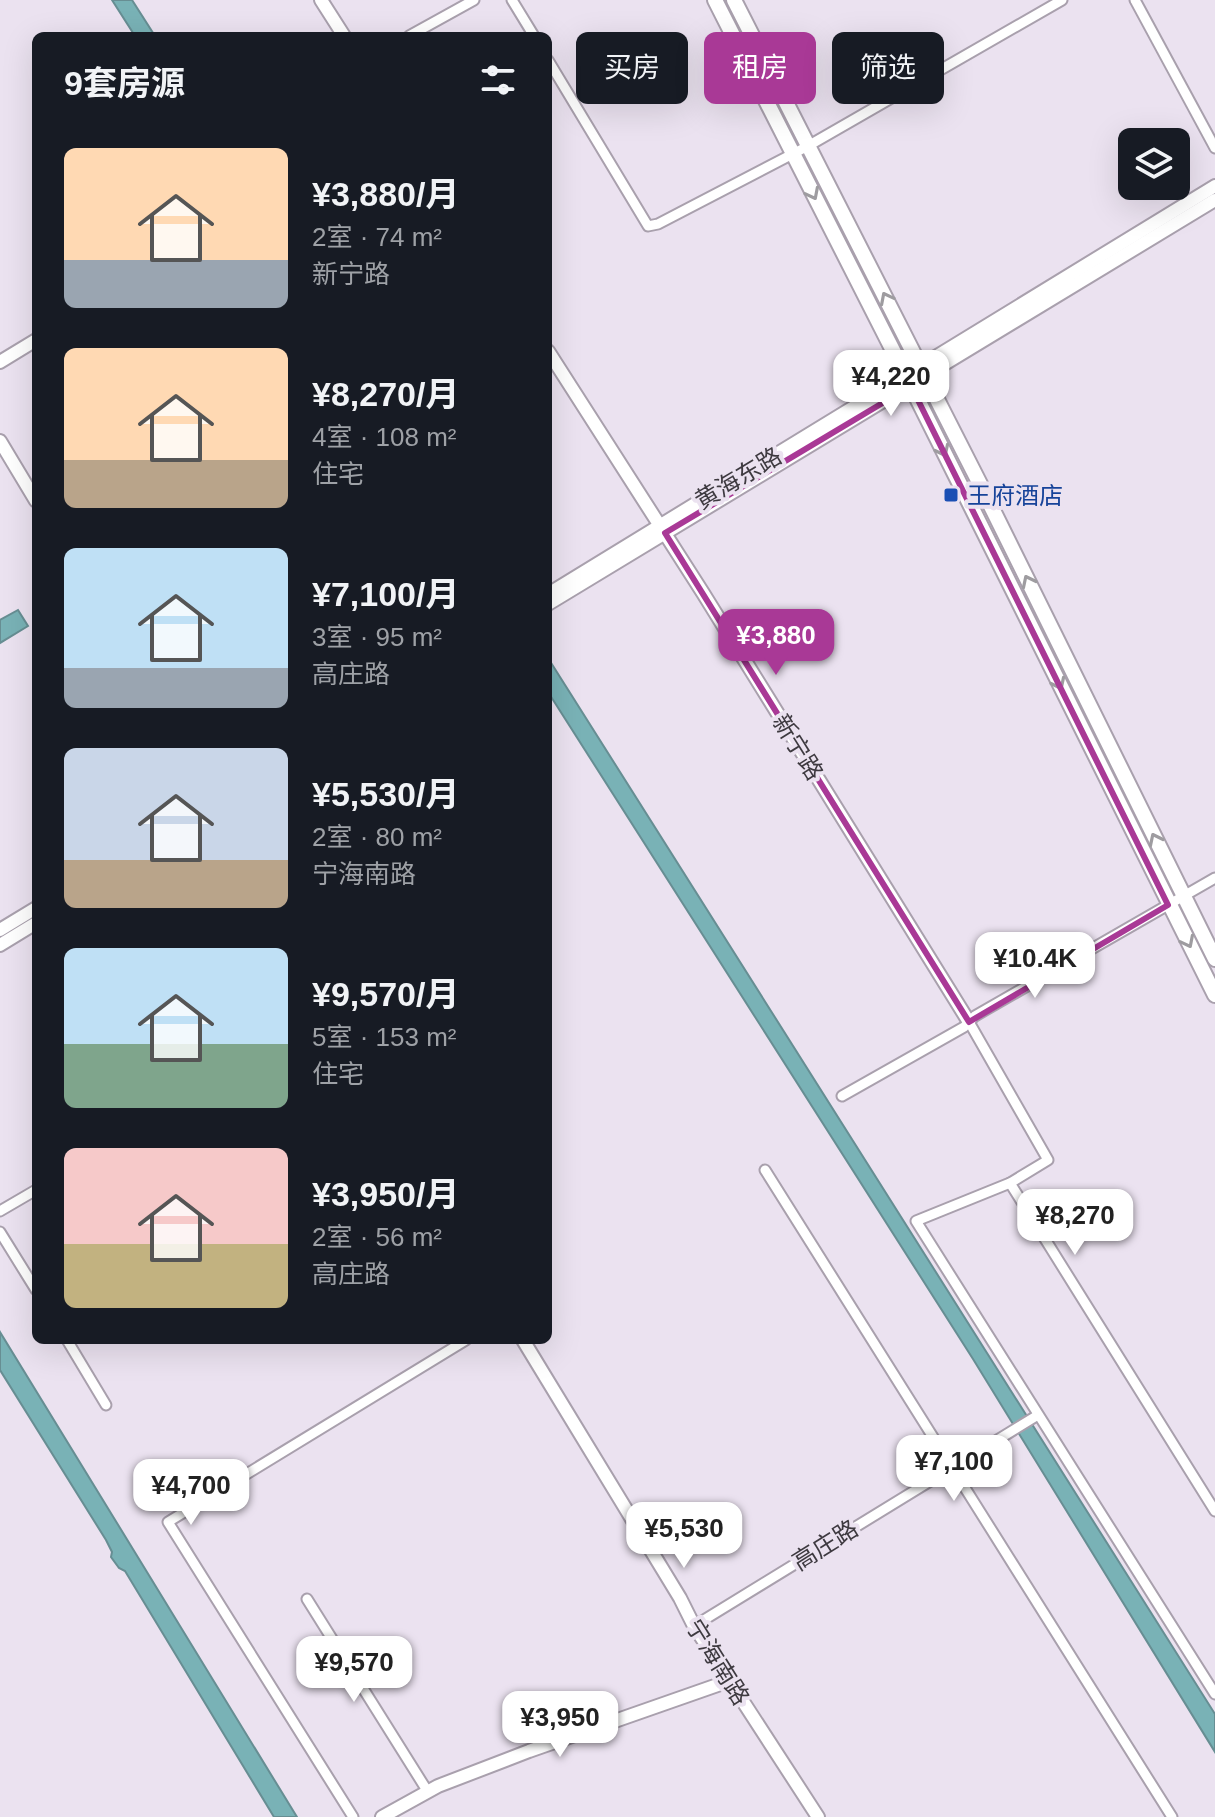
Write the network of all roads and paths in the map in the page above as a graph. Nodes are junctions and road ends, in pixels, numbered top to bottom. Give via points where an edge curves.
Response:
1 (321, 0) edge
2 (474, 0) edge
3 (512, 0) edge
4 (715, 0) edge
5 (734, 0) edge
6 (1062, 0) edge
7 (1135, 0) edge
8 (341, 32) edge
9 (416, 32) edge
10 (532, 32) edge
11 (552, 67) edge
12 (808, 146) junction
13 (1215, 148) edge
14 (793, 153) junction
15 (1215, 186) edge
16 (1215, 200) edge
17 (32, 342) edge
18 (552, 357) edge
19 (0, 362) edge
20 (924, 372) junction
21 (908, 380) junction
22 (0, 441) edge
23 (32, 494) edge
24 (663, 529) junction
25 (552, 592) edge
26 (552, 601) edge
27 (1215, 878) edge
28 (1182, 896) junction
29 (1168, 905) junction
30 (32, 910) edge
31 (32, 925) edge
32 (0, 930) edge
33 (0, 945) edge
34 (1215, 959) edge
35 (1215, 995) edge
36 (969, 1022) junction
37 (842, 1096) dead end
38 (765, 1170) dead end
39 (1010, 1183) junction
40 (32, 1192) edge
41 (0, 1211) edge
42 (0, 1232) edge
43 (32, 1284) edge
44 (69, 1344) edge
45 (459, 1344) edge
46 (525, 1344) edge
47 (106, 1405) dead end
48 (1036, 1416) junction
49 (951, 1467) junction
50 (1215, 1511) edge
51 (307, 1599) dead end
52 (694, 1626) junction
53 (729, 1681) junction
54 (1215, 1694) edge
55 (428, 1792) junction
56 (353, 1817) edge
57 (382, 1817) edge
58 (818, 1817) edge
59 (1172, 1817) edge

1 - 8 street
2 - 9 street
3 - 10 street
4 - 14 main road
5 - 12 main road
6 - 12 street
7 - 13 street
11 - 14 street via 648,226
12 - 14 street
20 -> 12 main road
14 -> 21 main road
15 - 20 street, 黄海东路
16 - 20 street, 黄海东路
17 - 19 street
18 - 24 street, 新宁路
20 - 21 street, 黄海东路
28 -> 20 main road
21 - 24 street, 黄海东路
21 -> 29 main road
22 - 23 street
24 - 25 street, 黄海东路
24 - 26 street, 黄海东路
24 - 36 street, 新宁路
27 - 28 street
28 - 29 street
28 - 34 main road
29 -> 35 main road
29 - 36 street
30 - 32 street
31 - 33 street
36 - 37 street
36 - 39 street via 1048,1160
38 - 49 street
39 - 48 street via 916,1221
39 - 50 street
40 - 41 street
42 - 43 street
44 - 47 street
45 - 56 street via 168,1522
46 - 52 street, 宁海南路
48 - 49 street, 高庄路
48 - 54 street
49 - 52 street, 高庄路
49 - 59 street
51 - 55 street
52 - 53 street, 宁海南路
53 - 55 street
53 - 58 street, 宁海南路
55 - 57 street

